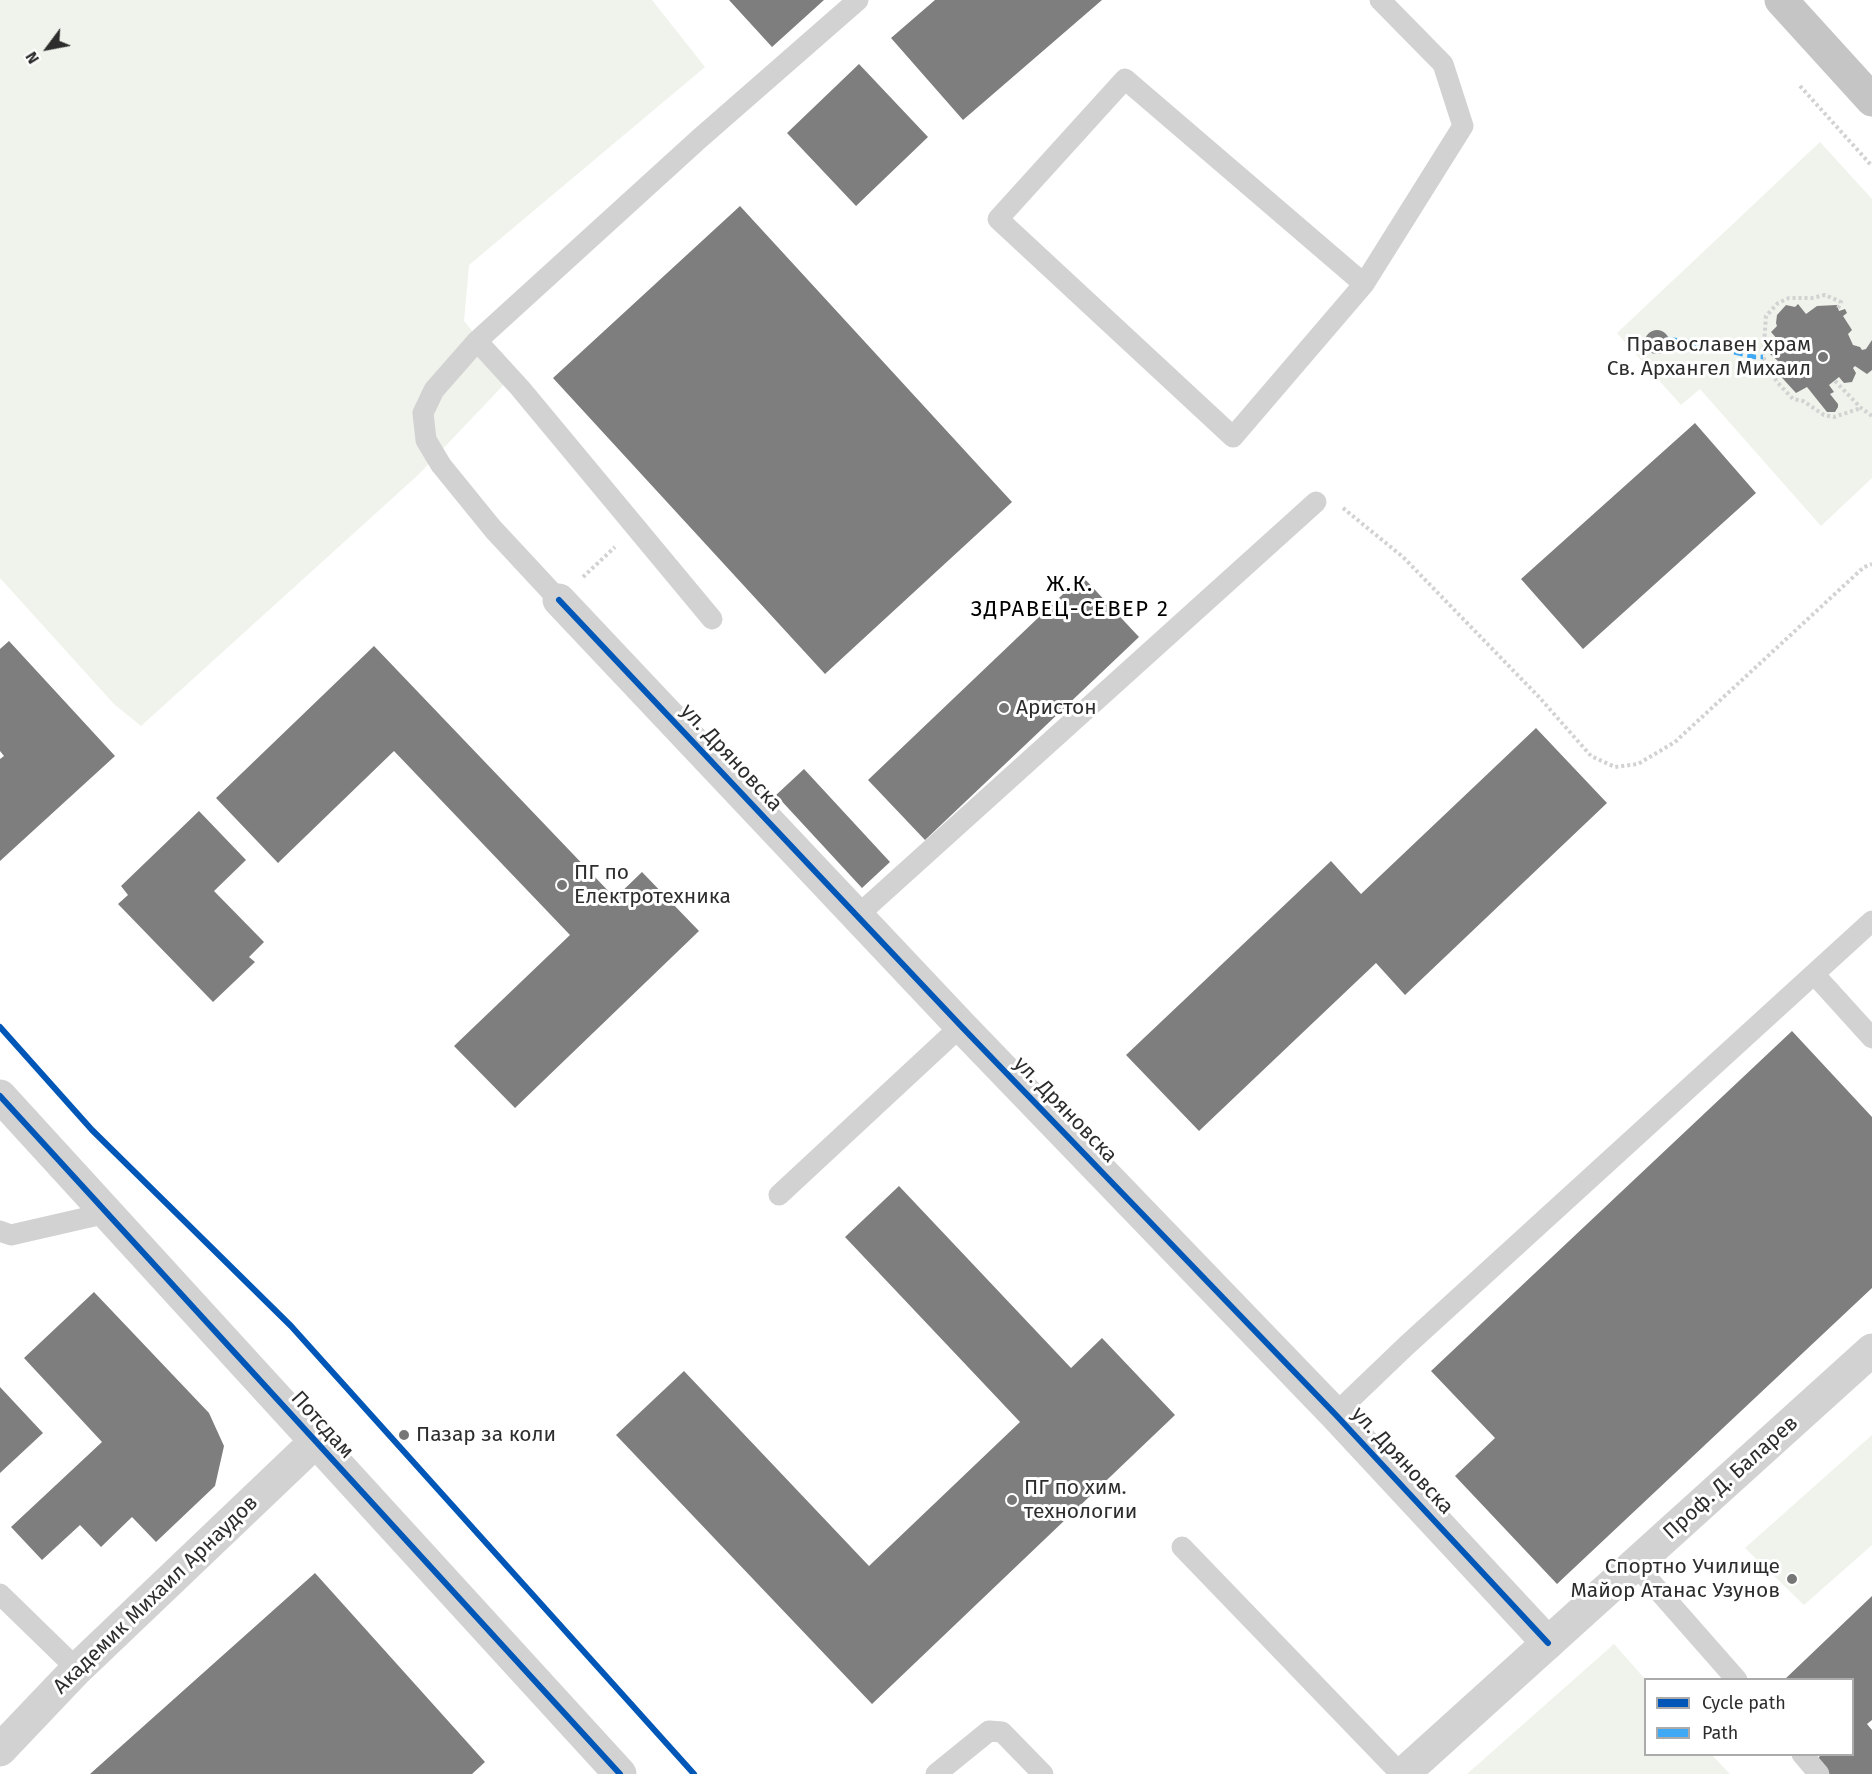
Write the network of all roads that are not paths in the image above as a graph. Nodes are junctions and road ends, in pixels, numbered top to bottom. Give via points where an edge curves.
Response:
1 (858, 0) edge
2 (1380, 0) edge
3 (1781, 0) edge
4 (1872, 100) edge
5 (1364, 284) junction
6 (477, 341) junction
7 (1317, 502) road end
8 (559, 600) joint
9 (712, 619) dead end
10 (857, 916) junction
11 (1872, 921) edge
12 (1814, 974) junction
13 (961, 1026) junction
14 (1872, 1038) edge
15 (0, 1096) edge
16 (779, 1195) dead end
17 (106, 1213) junction
18 (0, 1230) edge
19 (1872, 1350) edge
20 (1335, 1414) junction
21 (315, 1442) junction
22 (1182, 1547) dead end
23 (1635, 1564) junction
24 (0, 1594) edge
25 (1548, 1642) junction
26 (77, 1669) junction
27 (1735, 1678) edge
28 (0, 1750) edge
29 (1803, 1756) edge
30 (620, 1774) edge
31 (936, 1774) edge
32 (1043, 1774) edge
33 (1402, 1774) edge
34 (1819, 1774) edge

1 - 6 lane
2 - 5 lane via 1443,64 1463,126
3 - 4 main road
5 - 5 lane via 1233,436 998,219 1125,79
6 - 8 lane via 434,390 423,413 426,440 441,465 493,529
6 - 9 lane
7 - 10 lane
8 - 10 street, ул. Дряновска
10 - 13 street, ул. Дряновска
11 - 12 lane
12 - 14 lane
12 - 20 lane
13 - 16 lane
13 - 20 street, ул. Дряновска
15 - 17 street, Потсдам
17 - 18 lane via 11,1235
17 - 21 street, Потсдам
19 - 23 street, Проф. Д. Баларев
20 - 25 street, ул. Дряновска
21 - 26 street, Академик Михаил Арнаудов
21 - 30 street, Потсдам
22 - 33 lane
23 - 25 street, Проф. Д. Баларев
23 - 27 lane
24 - 26 lane
25 - 33 street, Проф. Д. Баларев
26 - 28 street, Академик Михаил Арнаудов
29 - 34 lane
31 - 32 lane via 989,1731 1002,1732

